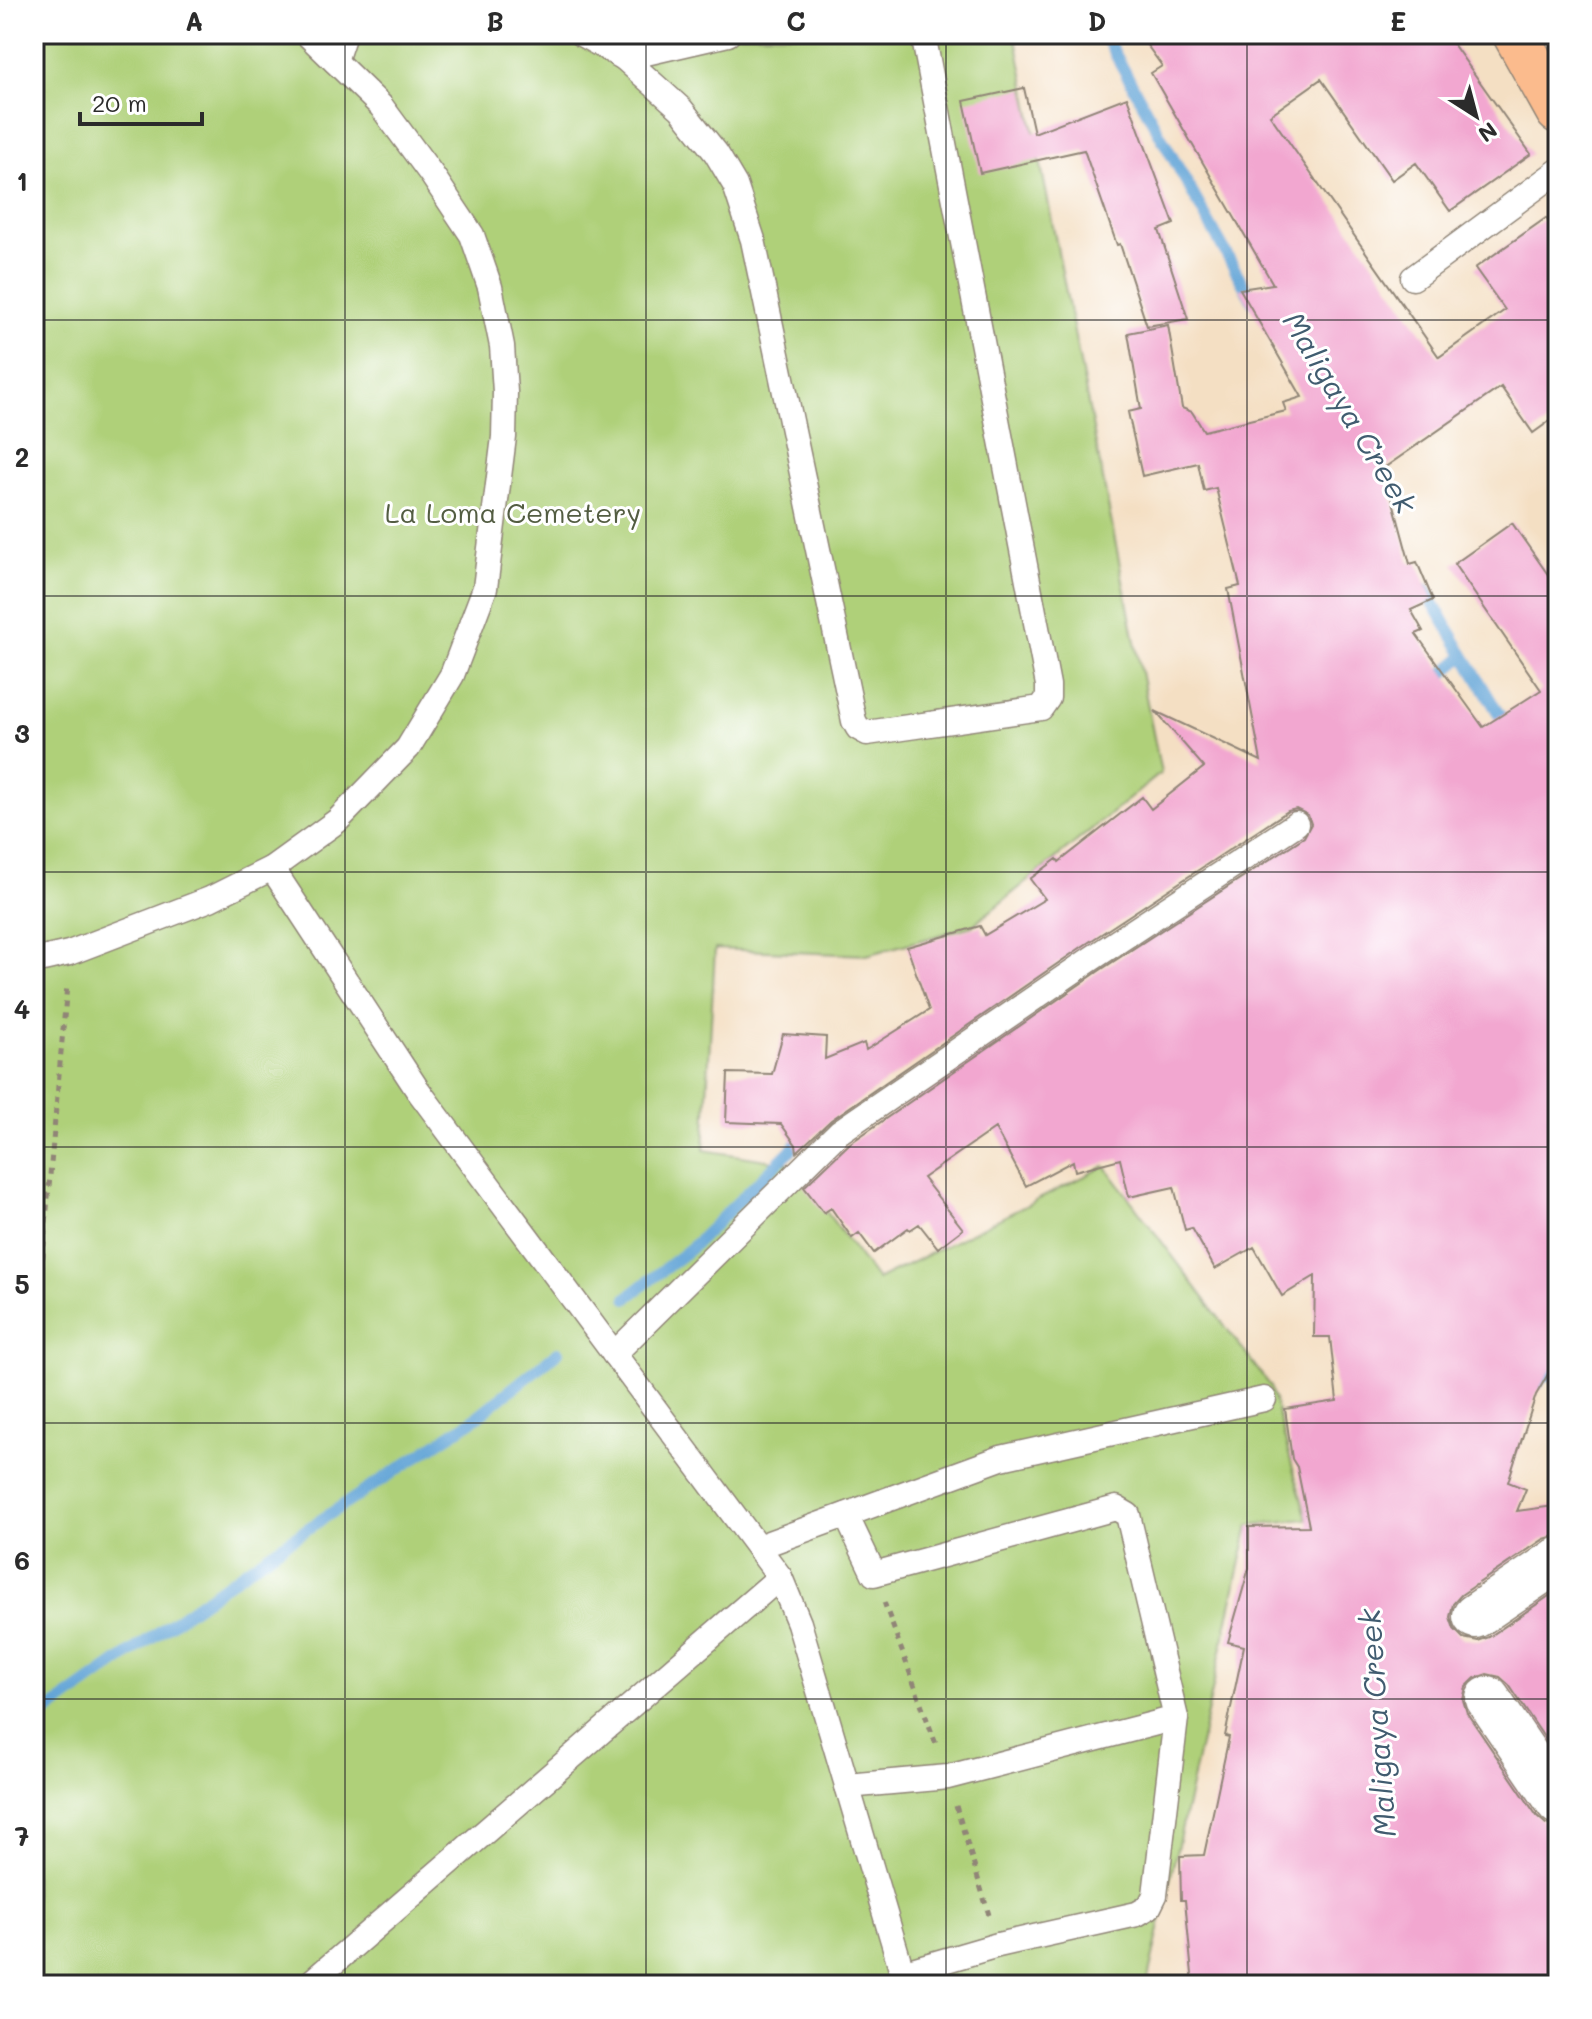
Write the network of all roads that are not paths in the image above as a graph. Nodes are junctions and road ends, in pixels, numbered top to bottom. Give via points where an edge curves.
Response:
1 (307, 34) edge
2 (344, 34) edge
3 (581, 34) edge
4 (728, 34) edge
5 (923, 34) edge
6 (1515, 34) edge
7 (624, 58) junction
8 (335, 61) junction
9 (1558, 111) edge
10 (1558, 171) edge
11 (1413, 278) dead end
12 (1296, 824) dead end
13 (272, 868) junction
14 (34, 961) edge
15 (614, 1354) junction
16 (1264, 1399) dead end
17 (846, 1515) junction
18 (758, 1547) junction
19 (1558, 1560) edge
20 (780, 1577) junction
21 (1475, 1616) dead end
22 (1488, 1699) dead end
23 (1176, 1718) junction
24 (847, 1786) junction
25 (1558, 1802) edge
26 (904, 1979) edge
27 (308, 1985) edge

1 - 8 lane
2 - 8 lane
3 - 7 lane
4 - 7 lane
5 - 7 lane via 1048,698 1041,708 867,733 854,721 753,240 735,185 681,109
6 - 9 main road
8 - 13 lane via 381,106 472,235 502,346 504,437 485,588 452,675 408,748 337,821
10 - 11 lane
12 - 15 lane via 839,1132
13 - 14 lane via 210,899 69,953
13 - 15 lane via 417,1089
15 - 18 lane
16 - 17 lane via 1001,1458
17 - 18 lane
17 - 23 lane via 874,1574 1116,1508 1128,1515
18 - 20 lane
19 - 21 street
20 - 24 lane via 799,1623
20 - 27 lane
22 - 25 street
23 - 24 lane via 948,1777
23 - 26 lane via 1155,1895 1149,1907 998,1945
24 - 26 lane

